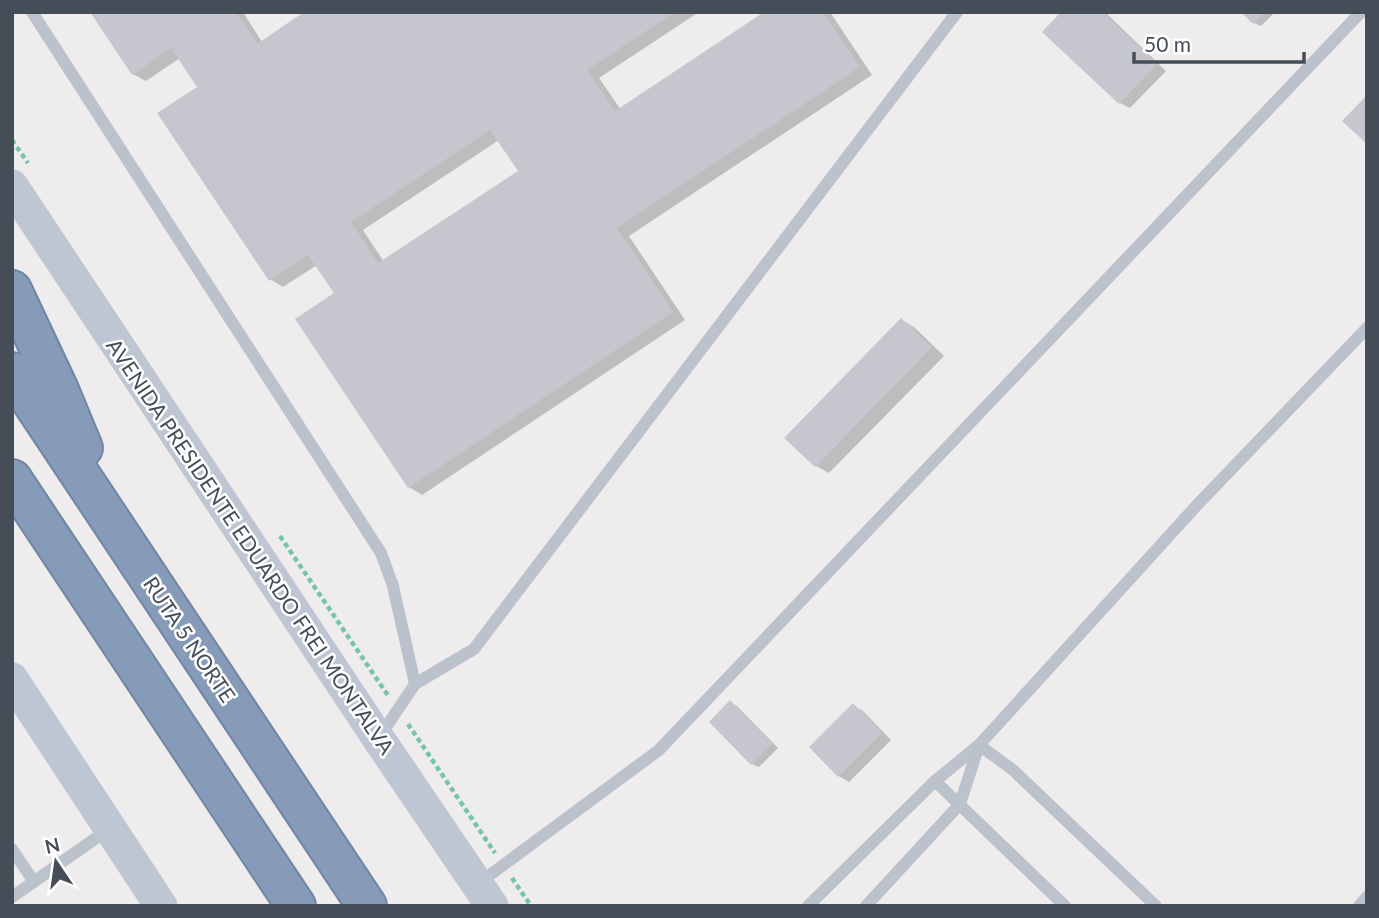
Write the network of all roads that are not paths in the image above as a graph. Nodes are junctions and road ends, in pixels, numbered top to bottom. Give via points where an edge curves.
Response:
1 (32, 12) edge
2 (957, 12) edge
3 (1361, 12) edge
4 (12, 186) edge
5 (12, 290) edge
6 (1367, 328) edge
7 (12, 372) edge
8 (12, 479) edge
9 (108, 515) junction
10 (12, 679) edge
11 (415, 684) junction
12 (378, 738) junction
13 (979, 745) junction
14 (935, 781) junction
15 (960, 804) junction
16 (110, 828) junction
17 (12, 849) edge
18 (34, 882) junction
19 (485, 895) edge
20 (12, 897) edge
21 (1367, 897) edge
22 (161, 906) edge
23 (296, 906) edge
24 (367, 906) edge
25 (808, 906) edge
26 (866, 906) edge
27 (1065, 906) edge
28 (1156, 906) edge
29 (1359, 906) edge

1 - 11 lane via 381,553
2 - 11 lane via 474,649
3 - 19 lane via 659,750
4 - 12 street, AVENIDA PRESIDENTE EDUARDO FREI MONTALVA
5 - 9 highway via 75,426
6 - 13 lane via 1198,504
7 - 9 highway, RUTA 5 NORTE
8 - 23 highway
9 - 24 highway, RUTA 5 NORTE
10 - 16 street
11 - 12 lane
12 - 19 street, AVENIDA PRESIDENTE EDUARDO FREI MONTALVA
13 - 14 lane
13 - 15 lane
13 - 28 lane via 1013,770
14 - 15 lane
14 - 25 lane
15 - 26 lane
15 - 27 lane
16 - 18 lane
16 - 22 street
17 - 18 lane
18 - 20 lane
21 - 29 lane

